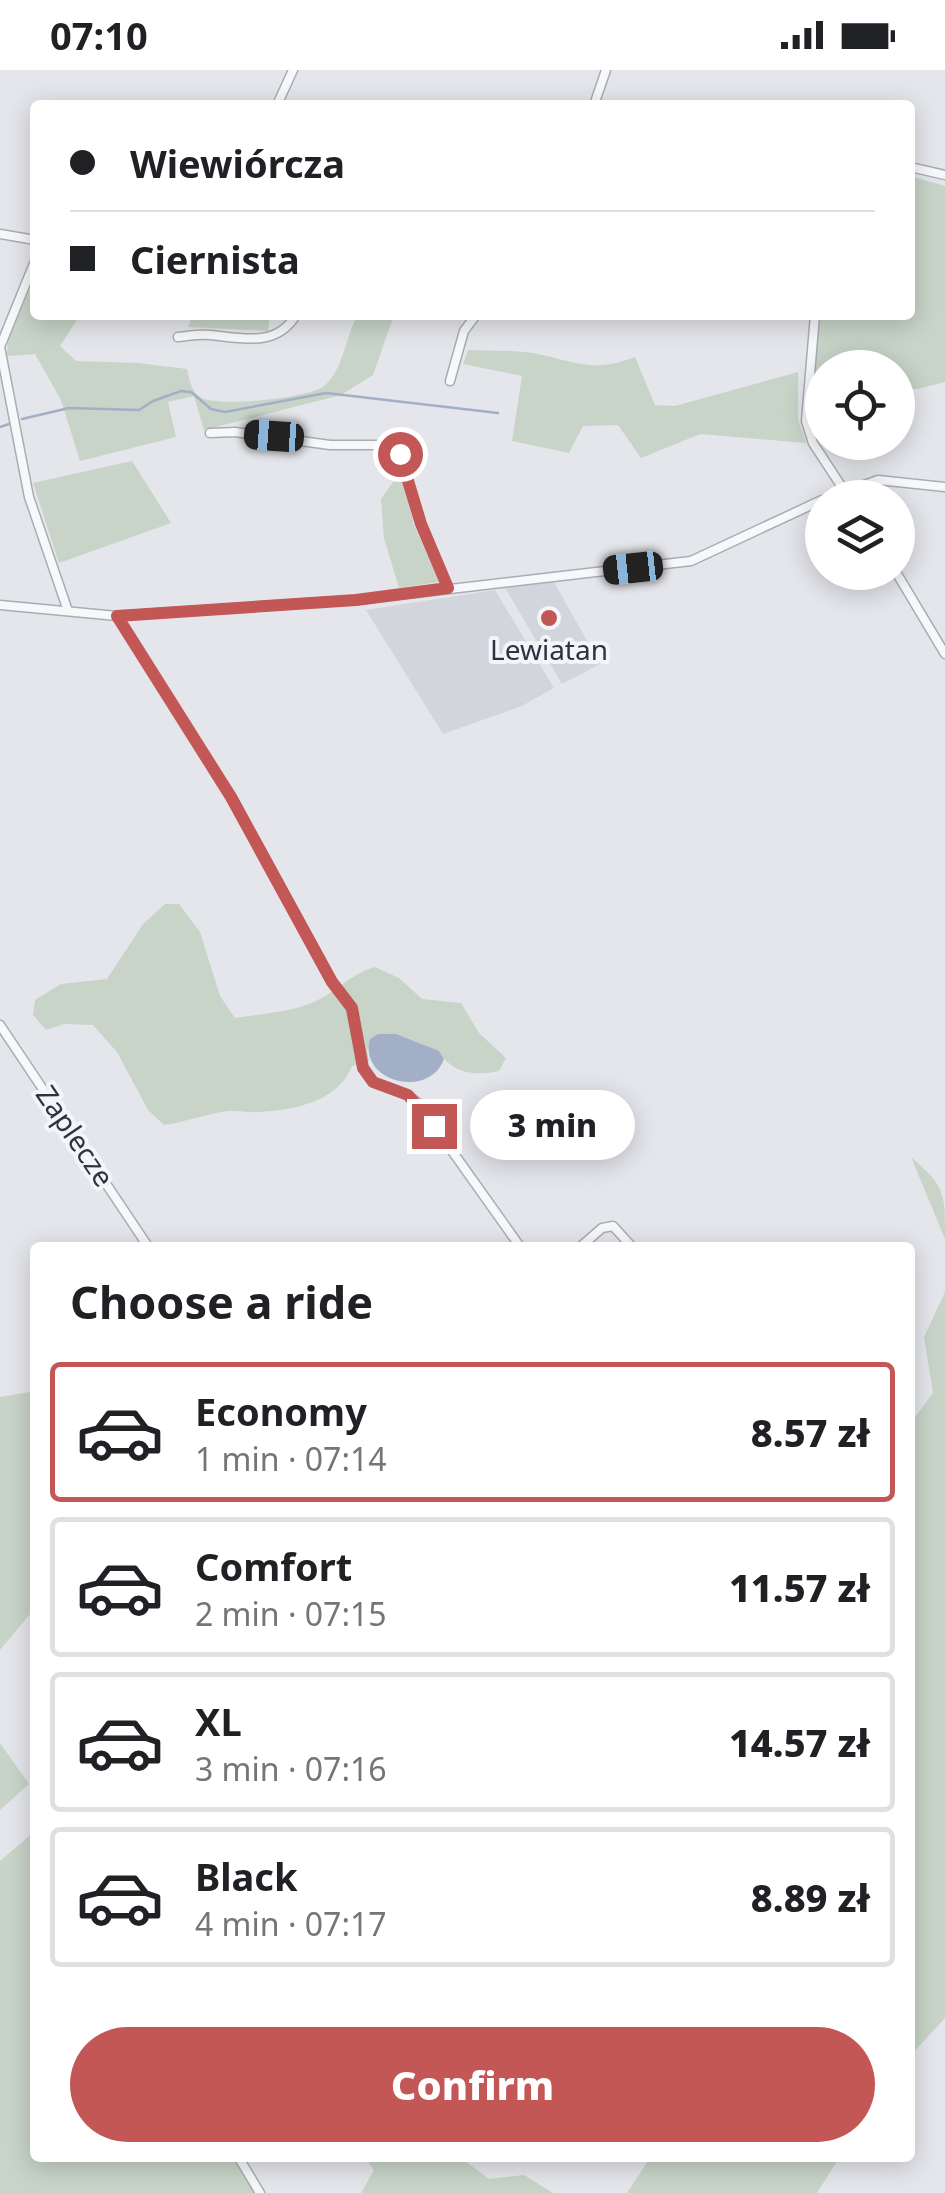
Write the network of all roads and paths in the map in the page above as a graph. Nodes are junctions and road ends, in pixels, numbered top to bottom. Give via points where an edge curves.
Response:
1 (293, 70) edge
2 (606, 70) edge
3 (279, 100) edge
4 (596, 100) edge
5 (915, 168) edge
6 (945, 175) edge
7 (0, 234) edge
8 (30, 239) edge
9 (30, 273) edge
10 (293, 320) edge
11 (472, 320) edge
12 (814, 320) edge
13 (178, 337) dead end
14 (450, 381) dead end
15 (210, 433) dead end
16 (837, 480) edge
17 (915, 484) edge
18 (945, 487) edge
19 (805, 509) edge
20 (448, 588) junction
21 (907, 590) edge
22 (0, 605) edge
23 (68, 612) junction
24 (117, 616) junction
25 (945, 654) edge
26 (0, 1025) edge
27 (145, 1242) edge
28 (517, 1242) edge
29 (586, 1242) edge
30 (628, 1242) edge
31 (242, 2162) edge
32 (260, 2193) edge

1 - 3 street
2 - 4 street
5 - 6 street
7 - 8 street
9 - 23 street via 0,347 29,497
10 - 13 street via 258,340
11 - 14 street
12 - 16 street via 806,421
15 - 20 street via 396,448
17 - 18 street
19 - 20 street via 692,562
20 - 24 street
21 - 25 street
22 - 23 street
23 - 24 street
24 - 28 street via 352,1008 363,1068 373,1082 418,1103
26 - 27 street, Zaplecze
29 - 30 street via 613,1226
31 - 32 street

